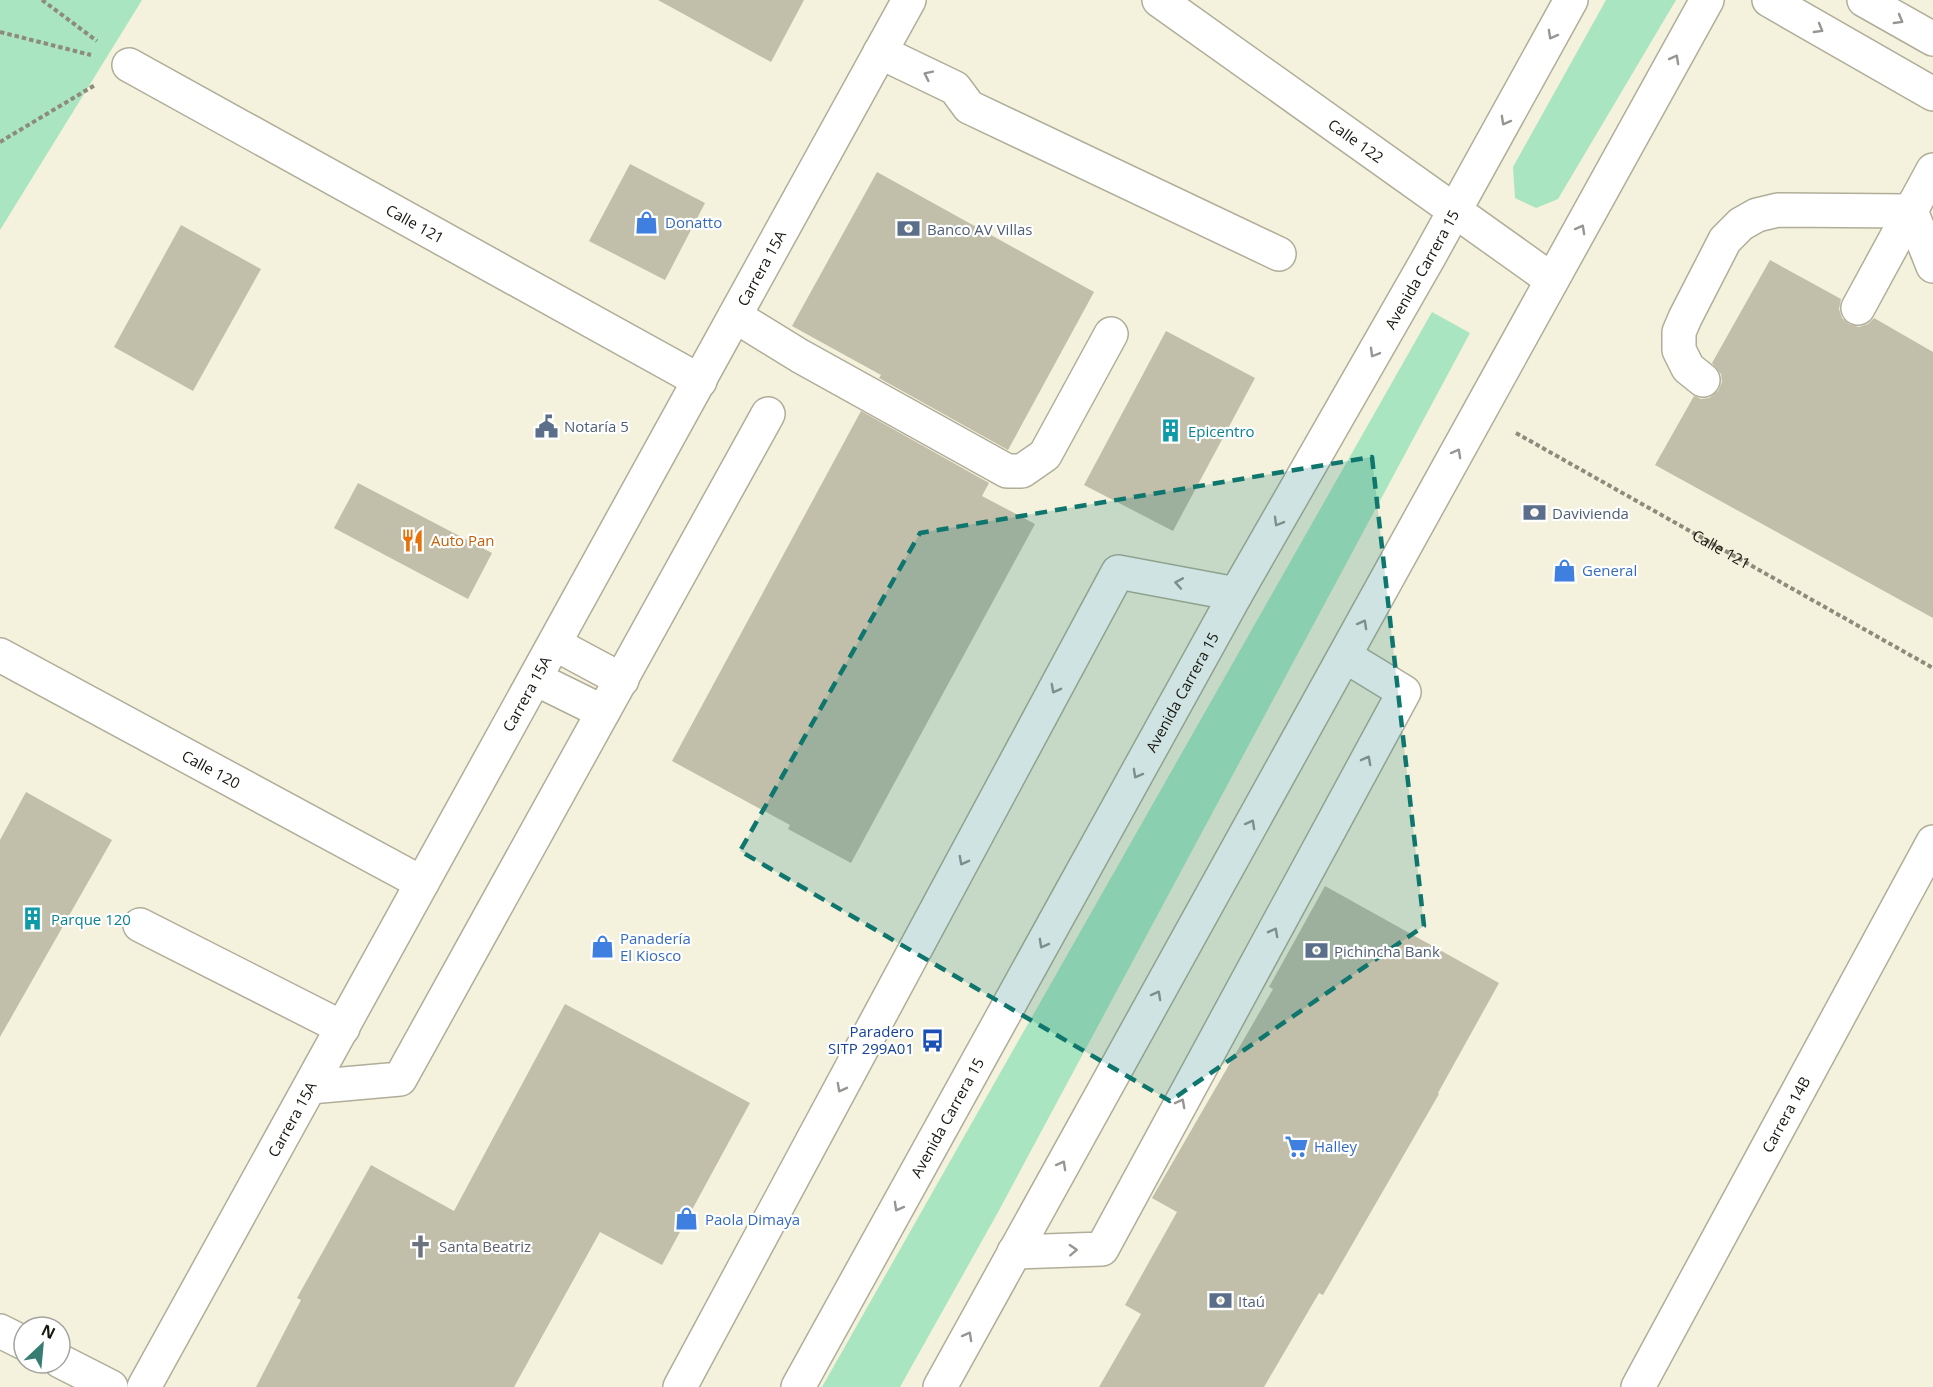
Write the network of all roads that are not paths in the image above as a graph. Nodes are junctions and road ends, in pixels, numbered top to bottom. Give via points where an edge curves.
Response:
1 (909, 0) edge
2 (1159, 0) edge
3 (1571, 0) edge
4 (1707, 0) edge
5 (1768, 0) edge
6 (1864, 0) edge
7 (1933, 39) edge
8 (875, 62) junction
9 (129, 65) road end
10 (1933, 94) edge
11 (1933, 170) edge
12 (1455, 210) junction
13 (1911, 211) junction
14 (1279, 254) dead end
15 (1933, 266) edge
16 (1552, 280) junction
17 (1858, 308) dead end
18 (735, 316) junction
19 (1111, 334) dead end
20 (1702, 380) dead end
21 (700, 381) junction
22 (768, 414) dead end
23 (1236, 594) junction
24 (555, 644) junction
25 (0, 655) edge
26 (1345, 656) junction
27 (536, 679) junction
28 (622, 680) junction
29 (603, 712) junction
30 (1933, 842) edge
31 (422, 883) junction
32 (140, 925) dead end
33 (343, 1028) junction
34 (310, 1087) junction
35 (1014, 1252) junction
36 (72, 1367) edge
37 (111, 1387) edge
38 (144, 1387) edge
39 (680, 1387) edge
40 (798, 1387) edge
41 (940, 1387) edge
42 (1638, 1387) edge

1 - 8 street, Carrera 15A
2 - 12 street, Calle 122
3 -> 12 street, Avenida Carrera 15
16 -> 4 street
5 -> 10 street
6 -> 7 street
8 - 14 street via 947,110 969,107
8 - 18 street, Carrera 15A
9 - 21 street, Calle 121
11 - 13 street
12 - 16 street, Calle 122
12 -> 23 street, Avenida Carrera 15
13 - 15 street
13 - 17 street
13 - 20 street via 1778,210 1741,224 1725,240 1679,333 1679,350 1688,368
26 -> 16 street
18 - 19 street via 1007,471 1022,471 1045,454
18 - 21 street, Carrera 15A
21 - 24 street, Carrera 15A
22 - 28 street
23 -> 39 street via 1118,572
23 -> 40 street, Avenida Carrera 15
24 - 27 street, Carrera 15A
24 - 28 street
25 - 31 street, Calle 120
35 -> 26 street
35 -> 26 street via 1102,1249 1404,692
27 - 29 street
27 - 31 street, Carrera 15A
28 - 29 street
29 - 34 street via 400,1079
30 - 42 street, Carrera 14B
31 - 33 street, Carrera 15A
32 - 33 street
33 - 34 street, Carrera 15A
34 - 38 street, Carrera 15A
41 -> 35 street
36 - 37 street

